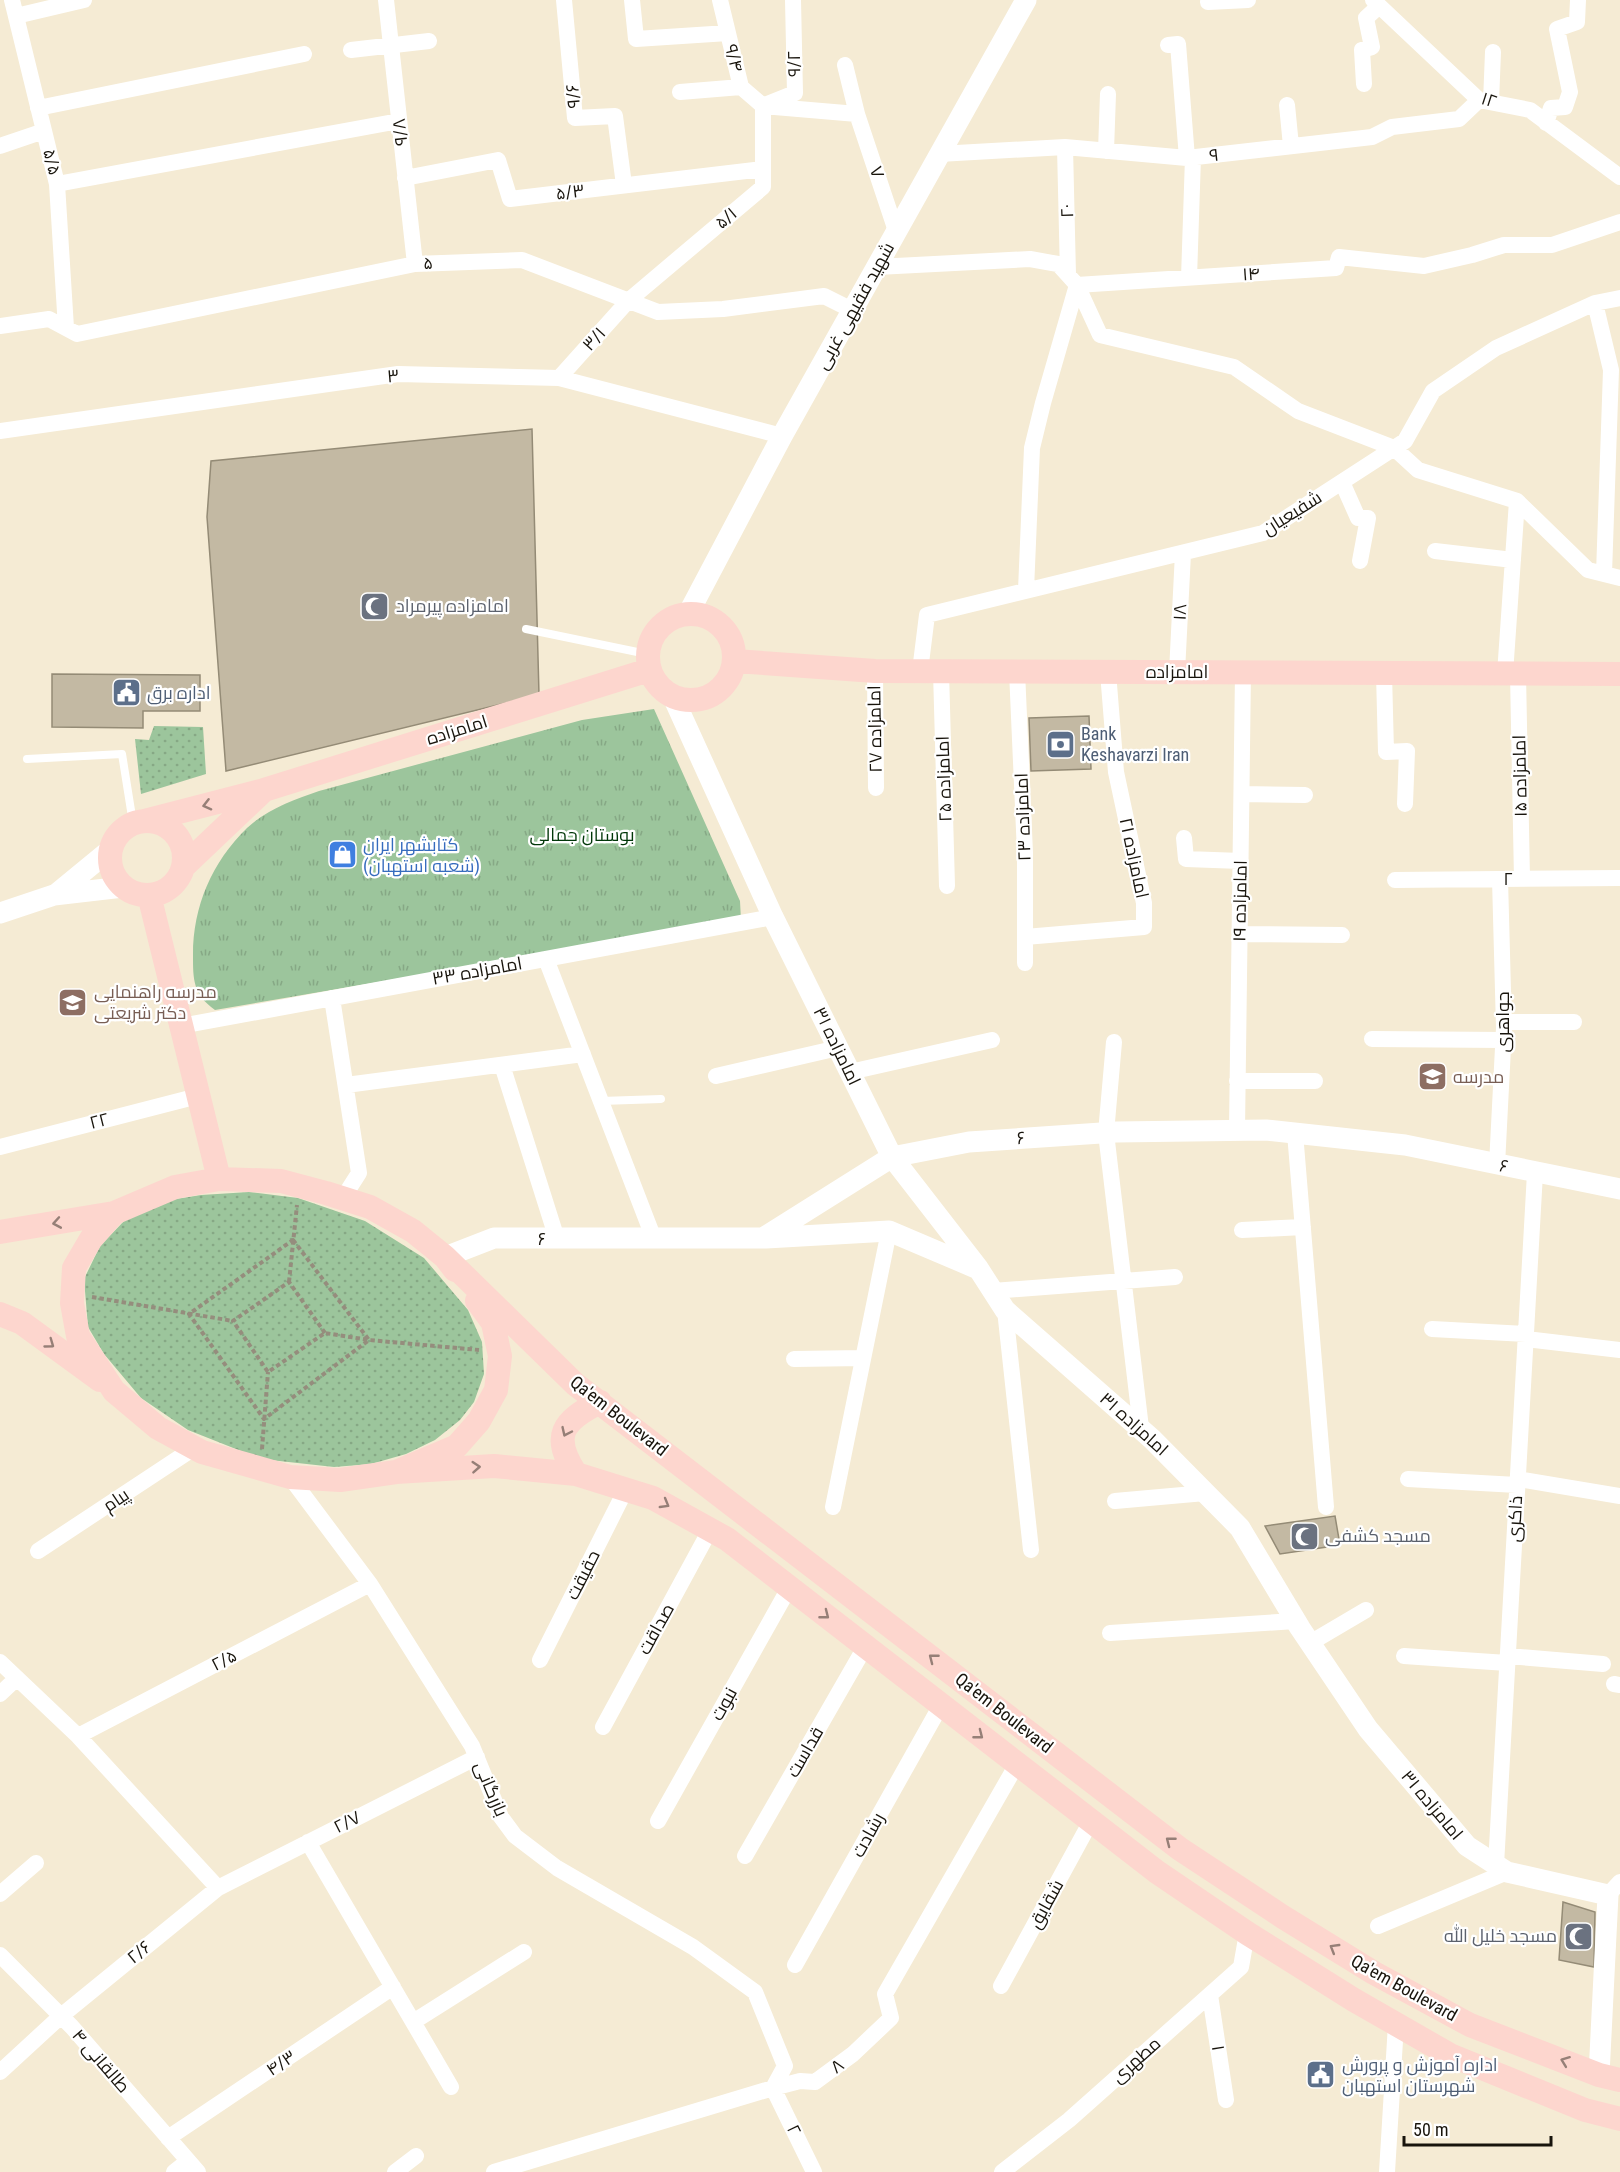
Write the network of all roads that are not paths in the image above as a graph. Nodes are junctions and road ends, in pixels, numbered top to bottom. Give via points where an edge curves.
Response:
1 (84, 0) edge
2 (386, 0) edge
3 (564, 0) edge
4 (632, 0) edge
5 (720, 0) edge
6 (793, 0) edge
7 (1026, 0) edge
8 (1248, 0) edge
9 (1578, 0) edge
10 (1208, 2) dead end
11 (1376, 3) edge
12 (14, 8) edge
13 (728, 33) junction
14 (429, 41) dead end
15 (1168, 45) dead end
16 (391, 46) junction
17 (351, 50) dead end
18 (1493, 52) dead end
19 (304, 54) dead end
20 (845, 65) dead end
21 (1364, 84) dead end
22 (741, 87) junction
23 (681, 92) dead end
24 (1108, 94) dead end
25 (1485, 101) junction
26 (1287, 105) dead end
27 (763, 106) junction
28 (38, 108) junction
29 (857, 114) junction
30 (399, 122) junction
31 (1546, 123) junction
32 (44, 130) junction
33 (0, 146) edge
34 (1291, 146) junction
35 (1065, 147) junction
36 (1106, 151) junction
37 (939, 154) junction
38 (1190, 158) junction
39 (763, 169) junction
40 (1620, 177) edge
41 (405, 178) junction
42 (57, 184) junction
43 (624, 185) junction
44 (1620, 222) edge
45 (896, 231) junction
46 (415, 264) junction
47 (877, 267) junction
48 (1190, 278) junction
49 (1073, 280) junction
50 (1620, 298) edge
51 (628, 301) junction
52 (1595, 303) junction
53 (852, 310) junction
54 (0, 327) edge
55 (66, 328) junction
56 (559, 378) junction
57 (0, 431) edge
58 (782, 436) junction
59 (1394, 448) junction
60 (1614, 456) edge
61 (1342, 482) junction
62 (1517, 501) junction
63 (1435, 552) dead end
64 (1183, 553) junction
65 (1513, 560) junction
66 (1360, 561) dead end
67 (1612, 576) edge
68 (1026, 590) junction
69 (688, 614) junction
70 (526, 629) dead end
71 (648, 662) junction
72 (735, 662) junction
73 (874, 671) junction
74 (931, 671) junction
75 (1017, 671) junction
76 (1108, 672) junction
77 (1177, 672) junction
78 (1244, 672) junction
79 (1384, 673) junction
80 (1511, 674) junction
81 (1620, 674) edge
82 (673, 697) junction
83 (27, 759) dead end
84 (876, 788) dead end
85 (264, 790) junction
86 (1242, 794) junction
87 (1305, 795) dead end
88 (1405, 804) dead end
89 (139, 822) junction
90 (1184, 838) dead end
91 (111, 849) junction
92 (1241, 861) junction
93 (183, 867) junction
94 (1620, 878) edge
95 (1500, 879) junction
96 (1522, 879) junction
97 (1395, 880) dead end
98 (947, 886) dead end
99 (123, 887) junction
100 (54, 895) junction
101 (149, 896) junction
102 (0, 913) edge
103 (773, 917) junction
104 (1240, 934) junction
105 (1342, 935) dead end
106 (1025, 937) junction
107 (546, 959) junction
108 (1025, 963) dead end
109 (332, 998) junction
110 (1504, 1022) junction
111 (1574, 1022) dead end
112 (181, 1026) junction
113 (1372, 1039) dead end
114 (992, 1040) dead end
115 (1504, 1040) junction
116 (1114, 1042) dead end
117 (838, 1048) junction
118 (583, 1054) junction
119 (502, 1065) junction
120 (850, 1072) junction
121 (716, 1076) dead end
122 (1237, 1081) junction
123 (1315, 1081) dead end
124 (346, 1085) junction
125 (198, 1096) junction
126 (661, 1099) dead end
127 (601, 1101) junction
128 (1237, 1130) junction
129 (1106, 1133) junction
130 (1295, 1133) junction
131 (0, 1147) edge
132 (892, 1157) junction
133 (1497, 1165) junction
134 (1535, 1173) junction
135 (219, 1179) junction
136 (1620, 1189) edge
137 (343, 1198) junction
138 (114, 1213) junction
139 (1303, 1227) junction
140 (1242, 1230) dead end
141 (889, 1231) junction
142 (0, 1232) edge
143 (762, 1238) junction
144 (557, 1239) junction
145 (654, 1239) junction
146 (445, 1257) junction
147 (978, 1268) junction
148 (1175, 1278) dead end
149 (1123, 1280) junction
150 (993, 1291) junction
151 (1005, 1310) junction
152 (0, 1314) edge
153 (1432, 1329) dead end
154 (1526, 1336) junction
155 (1620, 1350) edge
156 (863, 1358) junction
157 (794, 1359) dead end
158 (114, 1391) junction
159 (600, 1402) junction
160 (1140, 1428) junction
161 (194, 1448) junction
162 (396, 1472) junction
163 (576, 1474) junction
164 (290, 1478) junction
165 (1408, 1479) dead end
166 (1517, 1482) junction
167 (626, 1489) junction
168 (1205, 1493) junction
169 (1620, 1496) edge
170 (1115, 1501) dead end
171 (833, 1507) dead end
172 (1326, 1507) dead end
173 (710, 1530) junction
174 (1031, 1550) dead end
175 (38, 1551) dead end
176 (370, 1584) junction
177 (789, 1588) junction
178 (1366, 1610) dead end
179 (1295, 1621) junction
180 (1110, 1634) dead end
181 (1310, 1642) junction
182 (865, 1647) junction
183 (1404, 1656) dead end
184 (540, 1660) dead end
185 (1508, 1660) junction
186 (0, 1662) edge
187 (1603, 1664) dead end
188 (17, 1678) junction
189 (0, 1694) edge
190 (942, 1706) junction
191 (603, 1727) dead end
192 (78, 1736) junction
193 (477, 1757) junction
194 (1017, 1764) junction
195 (658, 1821) dead end
196 (1091, 1821) junction
197 (308, 1842) junction
198 (745, 1856) dead end
199 (36, 1863) dead end
200 (1501, 1869) junction
201 (218, 1888) junction
202 (1614, 1888) edge
203 (0, 1894) edge
204 (1378, 1926) dead end
205 (1247, 1933) junction
206 (524, 1952) dead end
207 (0, 1955) edge
208 (795, 1965) dead end
209 (1001, 1986) dead end
210 (393, 1987) junction
211 (1210, 1995) junction
212 (61, 2016) junction
213 (413, 2022) junction
214 (1396, 2024) junction
215 (0, 2072) edge
216 (1610, 2077) edge
217 (452, 2087) dead end
218 (773, 2088) junction
219 (1226, 2100) dead end
220 (1620, 2119) edge
221 (168, 2138) junction
222 (416, 2156) dead end
223 (1024, 2164) edge
224 (193, 2167) edge
225 (174, 2172) edge
226 (395, 2172) edge
227 (494, 2172) edge
228 (814, 2172) edge
229 (1002, 2172) edge
230 (1387, 2172) edge

1 - 12 street
2 - 16 street, ۹/۸
3 - 43 street, ۹/۶ via 575,118 615,117
4 - 13 street via 636,39
5 - 13 street, ۹/۴
6 - 27 street, ۹/۲ via 795,93
7 - 37 street, شهید فقیهی غربی
8 - 10 street
9 - 31 street via 1576,22 1557,29 1570,92 1565,107 1551,108
11 - 21 street via 1366,18 1372,47 1362,50
11 - 25 street, ۱۲
12 - 28 street, ۵/۵
13 - 22 street, ۹/۴
14 - 16 street
15 - 38 street via 1178,44
16 - 17 street
16 - 30 street, ۹/۸
18 - 25 street
19 - 28 street
20 - 29 street, ۷
22 - 23 street
22 - 27 street, ۹/۴
24 - 36 street
25 - 31 street, ۱۲ via 1530,110
25 - 34 street, ۹ via 1460,119 1392,127 1372,137
26 - 34 street
27 - 29 street
27 - 39 street, ۵/۱
28 - 32 street, ۵/۵
29 - 45 street, ۷
30 - 41 street, ۹/۸
30 - 42 street
31 - 40 street, ۱۲
32 - 33 street
32 - 42 street, ۵/۵
34 - 38 street, ۹
35 - 36 street, ۹
35 - 37 street, ۹
35 - 49 street, ۲۰
36 - 38 street, ۹
37 - 45 street, شهید فقیهی غربی
38 - 48 street
39 - 43 street, ۵/۳
39 - 51 street, ۵/۱ via 763,187
41 - 43 street, ۵/۳ via 498,160 510,198
41 - 46 street, ۹/۸
42 - 55 street, ۵/۵
44 - 48 street, ۱۴ via 1552,245 1504,245 1424,266 1339,257 1336,268
45 - 47 street, شهید فقیهی غربی
46 - 51 street, ۵ via 522,260
46 - 55 street, ۵ via 77,334
47 - 49 street via 1030,259 1058,264
47 - 53 street, شهید فقیهی غربی
48 - 49 street, ۱۴
49 - 59 street via 1100,335 1234,367 1298,411
49 - 68 street via 1032,448
50 - 52 street, شفیعیان
51 - 53 street, ۵ via 658,312 723,309 824,296
51 - 56 street, ۳/۱
52 - 59 street, شفیعیان via 1496,348 1433,391 1405,441
52 - 60 street via 1611,370
53 - 58 street, شهید فقیهی غربی
54 - 55 street, ۵ via 49,320
56 - 57 street, ۳ via 398,374
56 - 58 street, ۳
58 - 69 street, شهید فقیهی غربی
59 - 61 street, شفیعیان
59 - 62 street via 1418,470
60 - 67 street
61 - 64 street, شفیعیان via 1263,533
61 - 66 street via 1358,518 1368,518
62 - 65 street, امامزاده ۱۵
62 - 67 street via 1588,570
63 - 65 street
64 - 68 street, شفیعیان
64 - 77 street, ۱۸
65 - 80 street, امامزاده ۱۵
68 - 74 street, شفیعیان via 927,615
69 - 71 main road via 676,616 656,631 650,642
69 - 72 main road via 712,619 723,627 732,643
70 - 71 lane
71 - 82 main road via 658,686
71 - 85 main road, امامزاده
72 - 73 main road, امامزاده
72 - 82 main road via 724,686 713,695 693,700
73 - 74 main road, امامزاده
73 - 84 street, امامزاده ۲۷
74 - 75 main road, امامزاده
74 - 98 street, امامزاده ۲۵
75 - 76 main road, امامزاده
75 - 106 street, امامزاده ۲۳
76 - 77 main road, امامزاده
76 - 106 street, امامزاده ۲۱ via 1116,772 1144,903 1144,927
77 - 78 main road, امامزاده
78 - 79 main road, امامزاده
78 - 86 street, امامزاده ۱۹
79 - 80 main road, امامزاده
79 - 88 street via 1386,752 1407,751
80 - 81 main road, امامزاده
80 - 96 street, امامزاده ۱۵
82 - 103 street, امامزاده ۳۱
83 - 89 lane via 122,754
85 -> 89 main road, امامزاده
85 - 93 main road
86 - 87 street
86 - 92 street, امامزاده ۱۹
89 - 91 main road via 123,829
89 - 93 main road via 156,822 176,834 182,844
90 - 92 street via 1186,859
91 - 99 main road via 112,872
91 - 100 street
92 - 104 street, امامزاده ۱۹
93 - 101 main road via 171,887
94 - 96 street, ۲
95 - 96 street, ۲
95 - 97 street, ۲
95 - 110 street, جواهری
99 - 100 street
99 - 101 main road
100 - 102 street
101 - 112 main road
103 - 107 street, امامزاده ۳۳
103 - 117 street, امامزاده ۳۱
104 - 105 street
104 - 122 street, امامزاده ۱۹
106 - 108 street, امامزاده ۲۳
107 - 109 street, امامزاده ۳۳
107 - 118 street
109 - 112 street, امامزاده ۳۳
109 - 124 street
110 - 111 street
110 - 115 street, جواهری
112 - 125 main road
113 - 115 street
114 - 120 street
115 - 133 street, جواهری
116 - 129 street
117 - 120 street, امامزاده ۳۱
117 - 121 street
118 - 119 street
118 - 127 street
119 - 124 street
119 - 144 street
120 - 132 street, امامزاده ۳۱
122 - 123 street
122 - 128 street, امامزاده ۱۹
124 - 137 street via 359,1173
125 - 131 street, ۲۲
125 - 135 main road
126 - 127 lane
127 - 145 street
128 - 129 street, ۶
128 - 130 street, ۶
129 - 132 street, ۶ via 969,1142
129 - 149 street
130 - 133 street, ۶ via 1405,1145
130 - 139 street
132 - 143 street, ۶
132 - 147 street, امامزاده ۳۱
133 - 134 street, ۶
134 - 136 street, ۶
134 - 154 street, ذاکری
135 - 137 main road via 281,1181
135 - 138 main road via 175,1186
137 - 146 main road via 370,1207 413,1231
138 -> 142 main road
138 - 158 main road via 91,1239 74,1268 73,1294 78,1336
139 - 140 street
139 - 172 street
141 - 143 street
141 - 147 street
141 - 156 street
143 - 145 street, ۶
144 - 145 street, ۶
144 - 146 street, ۶ via 494,1238
146 - 159 main road, Qa'em Boulevard via 575,1384
146 - 162 main road via 493,1323 500,1356 496,1390 479,1421 457,1446
147 - 150 street, امامزاده ۳۱
148 - 149 street
149 - 150 street
149 - 160 street
150 - 151 street, امامزاده ۳۱
151 - 160 street, امامزاده ۳۱
151 - 174 street
152 -> 158 main road via 22,1323
153 - 154 street
154 - 155 street
154 - 166 street, ذاکری
156 - 157 street
156 - 171 street
158 - 161 main road via 158,1428
159 -> 163 main road via 575,1416 561,1440 565,1457
216 -> 159 main road, Qa'em Boulevard via 1470,2025 1374,1973 1180,1849
160 - 168 street, امامزاده ۳۱
161 - 164 main road
161 - 175 street, پیام
162 -> 163 main road, Qa'em Boulevard via 494,1466
162 - 164 main road via 340,1480
163 - 167 main road, Qa'em Boulevard
164 - 176 street, بازرگانی
165 - 166 street
166 - 169 street
166 - 185 street, ذاکری
167 -> 173 main road, Qa'em Boulevard via 653,1498
167 - 184 street, حقیقت
168 - 170 street
168 - 179 street, امامزاده ۳۱ via 1240,1528
173 - 177 main road, Qa'em Boulevard
173 - 191 street, صداقت
176 - 192 street, ۲/۵
176 - 193 street, بازرگانی
177 -> 182 main road, Qa'em Boulevard
177 - 195 street, نبوت
178 - 181 street
179 - 180 street
179 - 181 street, امامزاده ۳۱
181 - 200 street, امامزاده ۳۱ via 1368,1729 1467,1846
182 - 190 main road, Qa'em Boulevard
182 - 198 street, قداست
183 - 185 street
185 - 187 street
185 - 200 street, ذاکری
186 - 188 street
188 - 189 street
188 - 192 street
190 -> 194 main road, Qa'em Boulevard
190 - 208 street, رشادت
192 - 201 street
193 - 197 street, ۲/۷
193 - 218 street, بازرگانی via 501,1817 515,1836 557,1868 693,1947 755,1992 785,2066
194 - 196 main road, Qa'em Boulevard
194 - 218 street, ۸ via 885,1994 891,2018 853,2054 815,2082 800,2081
196 - 205 main road, Qa'em Boulevard
196 - 209 street, شقایق
197 - 201 street, ۲/۷
197 - 210 street
199 - 203 street
200 - 202 street, امامزاده ۳۱
200 - 204 street
201 - 212 street, ۲/۶
202 - 216 street, امامزاده ۳۱
205 - 211 street, مطهری via 1241,1967
205 - 214 main road, Qa'em Boulevard
206 - 213 street
207 - 212 street, طالقانی ۴
210 - 213 street
210 - 221 street, ۴/۳
211 - 219 street, ۱
211 - 223 street, مطهری
212 - 215 street, ۲/۶
212 - 221 street, طالقانی ۴
213 - 217 street
214 - 220 main road, Qa'em Boulevard via 1450,2055 1585,2110
214 - 230 street
218 - 227 street, ۸
218 - 228 street, ۲
221 - 224 street, طالقانی ۴
222 - 226 street
223 - 229 street, مطهری
224 - 225 street

